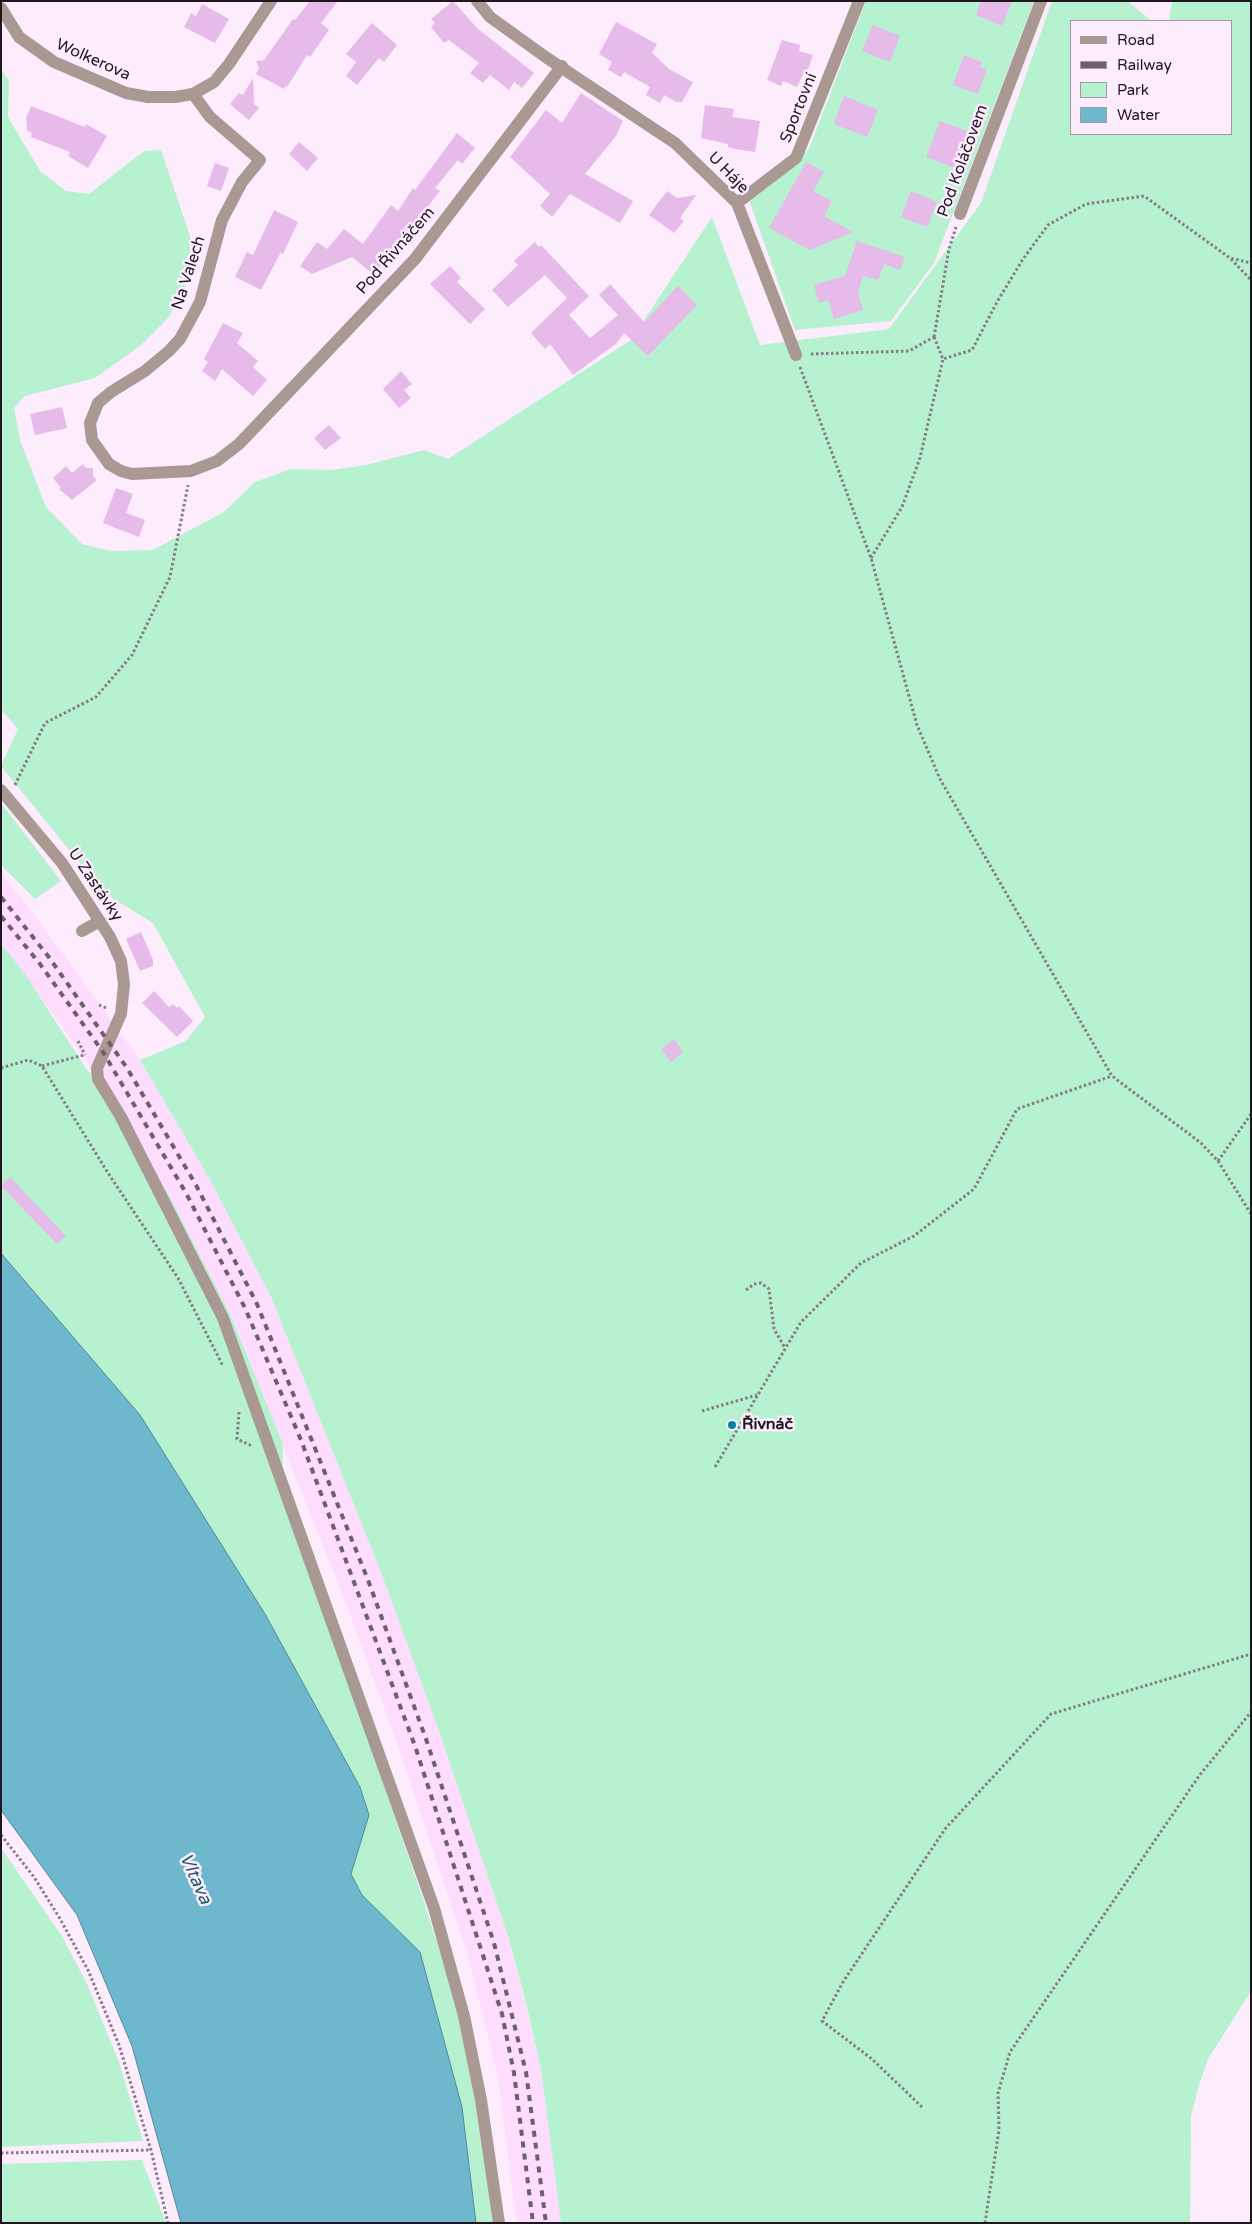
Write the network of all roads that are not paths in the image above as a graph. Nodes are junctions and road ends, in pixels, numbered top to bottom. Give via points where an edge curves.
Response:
1 (271, 1) edge
2 (477, 1) edge
3 (859, 1) edge
4 (1041, 1) edge
5 (1, 8) edge
6 (562, 66) junction
7 (193, 94) junction
8 (737, 203) junction
9 (960, 214) road end
10 (796, 355) road end
11 (239, 444) joint
12 (5, 795) edge
13 (100, 921) junction
14 (82, 931) dead end
15 (499, 2223) edge

1 - 7 street via 214,82
2 - 6 street, U Háje via 490,17
3 - 8 street, Sportovní via 796,158
4 - 9 street, Pod Koláčovem
5 - 7 street, Wolkerova via 19,37 46,58 115,90 148,97
6 - 8 street, U Háje via 675,143
6 - 11 street, Pod Řivnáčem via 415,259
7 - 11 street, Na Valech via 210,117 260,160 238,189 222,220 207,279 192,320 168,351 98,403 90,423 92,440 110,464 121,471 147,475 191,471 216,462
8 - 10 street, U Háje
12 - 13 street, U Zastávky via 62,863
13 - 14 street
13 - 15 street, U Zastávky via 121,961 124,984 121,1014 97,1068 98,1079 121,1117 223,1318 434,1908 464,2016 481,2100

